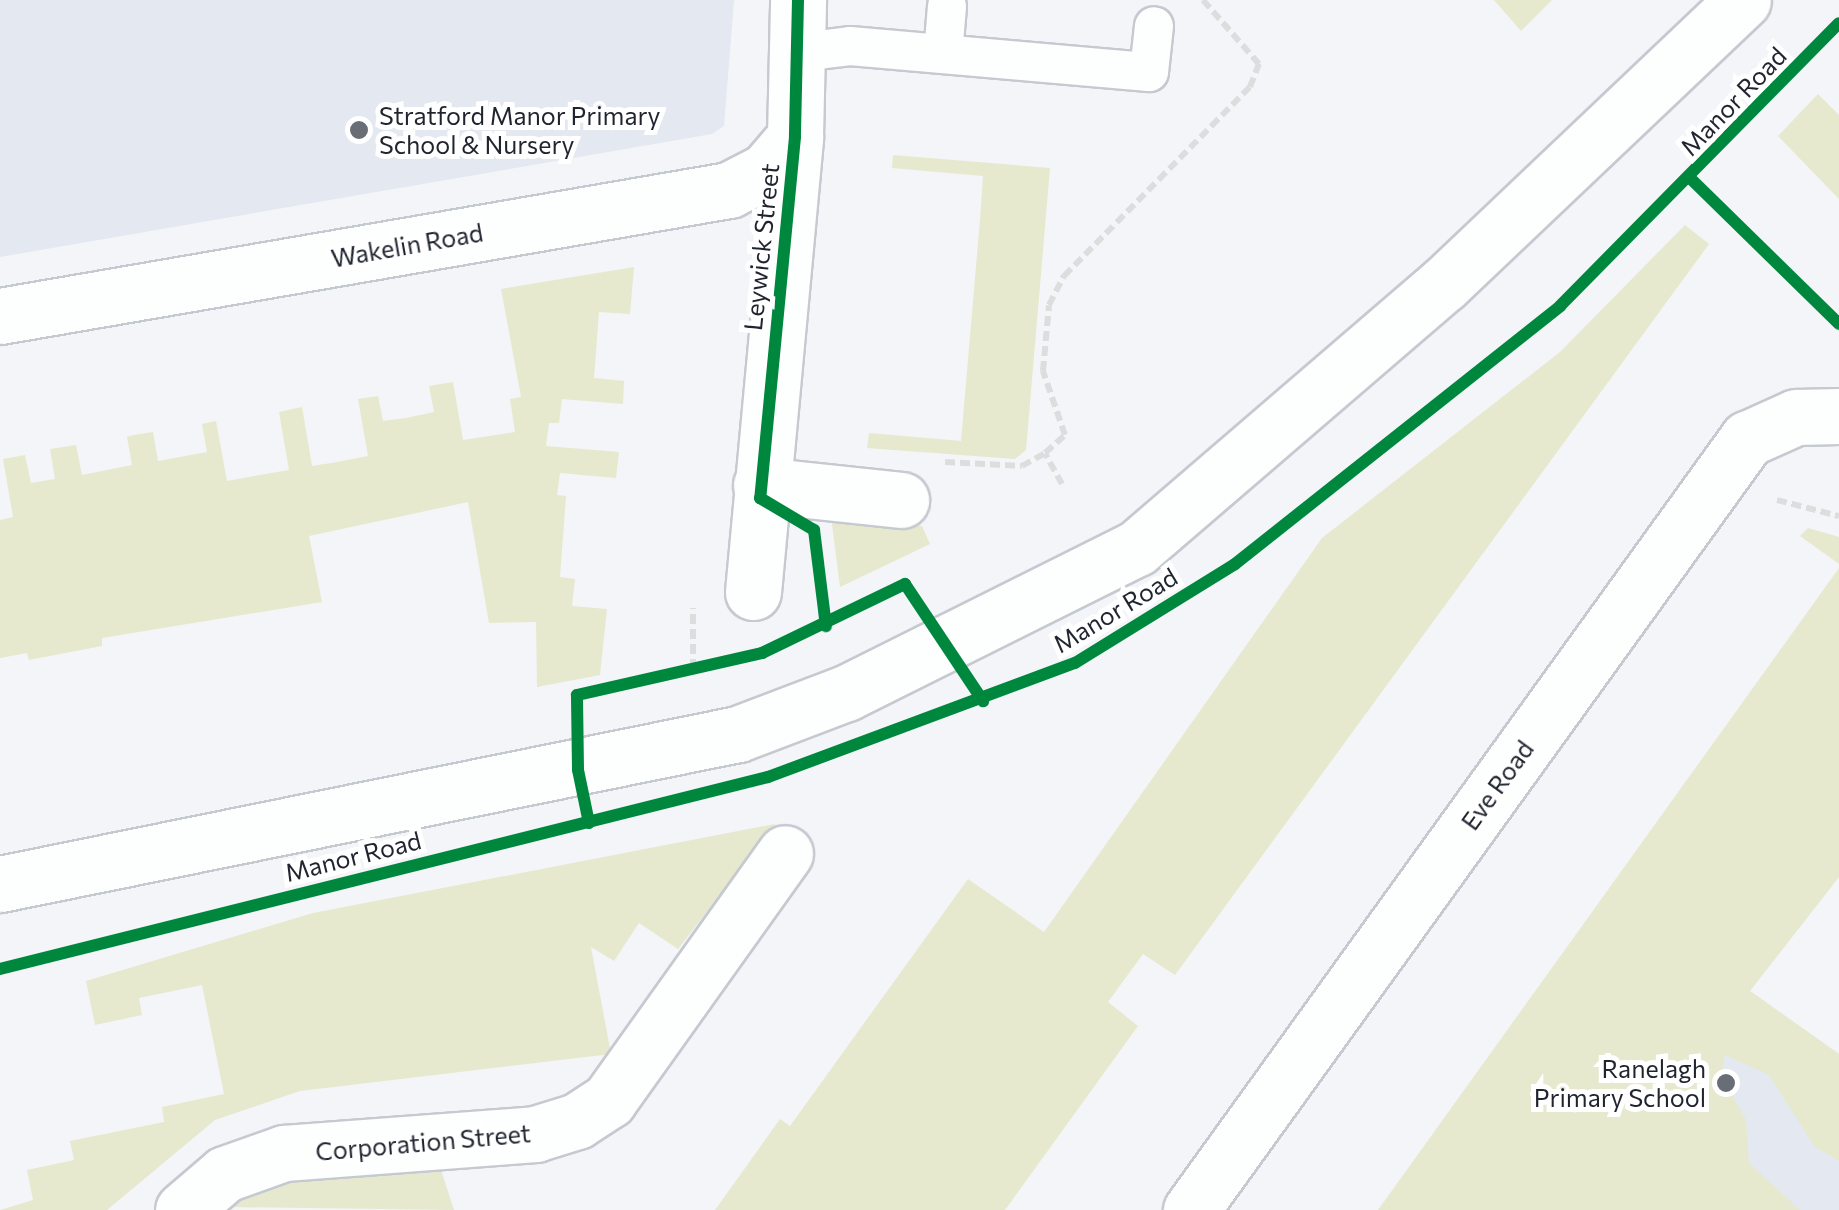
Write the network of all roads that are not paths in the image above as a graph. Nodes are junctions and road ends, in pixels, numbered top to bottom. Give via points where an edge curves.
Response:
1 (1743, 0) edge
2 (948, 6) dead end
3 (796, 26) edge
4 (1154, 26) dead end
5 (918, 62) junction
6 (795, 137) junction
7 (0, 316) edge
8 (1839, 416) edge
9 (761, 485) junction
10 (901, 500) dead end
11 (753, 592) dead end
12 (785, 853) dead end
13 (0, 884) edge
14 (183, 1210) edge
15 (1191, 1210) edge

1 - 13 street, Manor Road via 1444,284 1138,548 846,693 738,734
2 - 5 lane
3 - 5 lane
3 - 6 street, Leywick Street
4 - 5 lane via 1149,72 1104,85
6 - 7 street, Wakelin Road via 766,171 728,190
6 - 9 street, Leywick Street
8 - 15 street, Eve Road via 1796,416 1747,439
9 - 10 street
9 - 11 street, Leywick Street
12 - 14 street, Corporation Street via 609,1100 577,1120 534,1134 267,1157 225,1174

